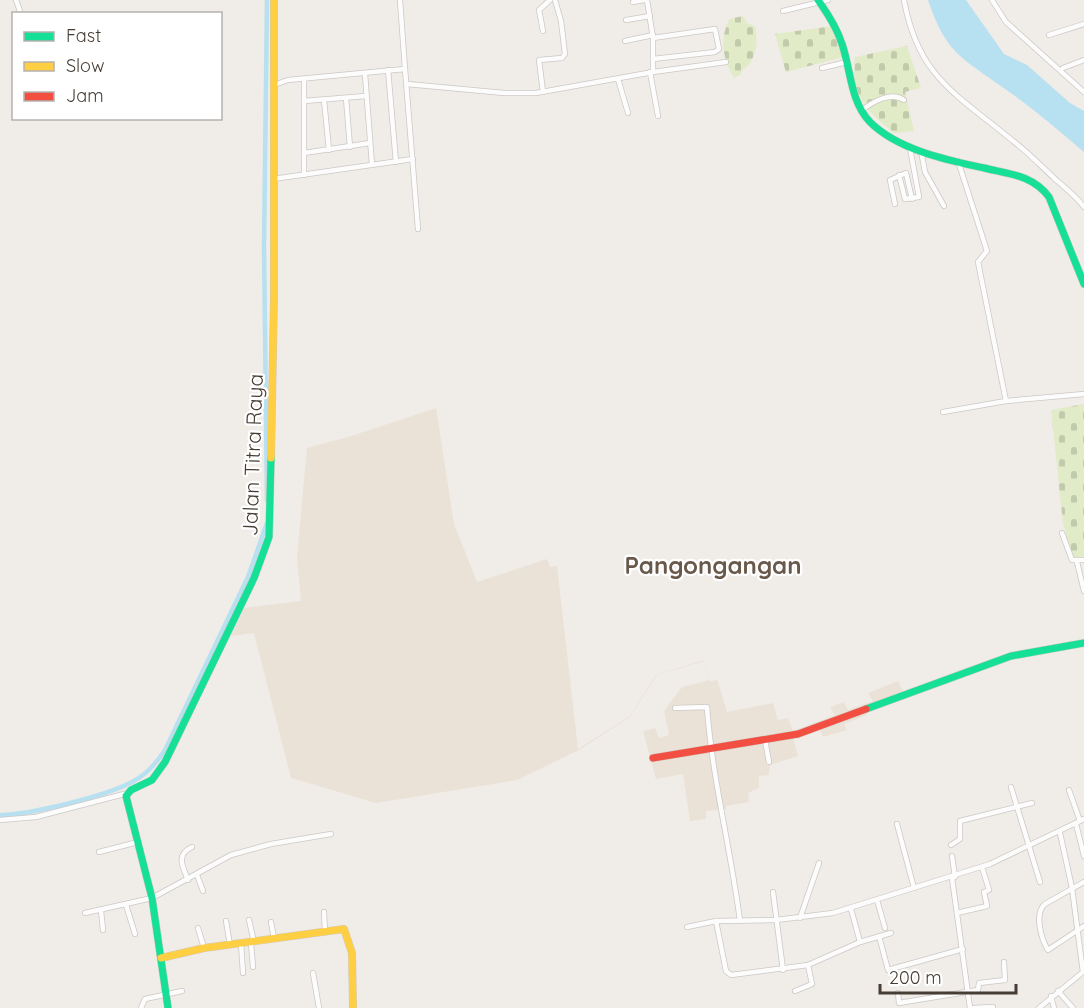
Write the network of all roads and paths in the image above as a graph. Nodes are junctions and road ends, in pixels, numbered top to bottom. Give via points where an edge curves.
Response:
1 (274, 0) edge
2 (400, 0) edge
3 (552, 0) edge
4 (645, 0) edge
5 (828, 0) edge
6 (904, 0) edge
7 (992, 0) edge
8 (819, 1) edge
9 (633, 2) dead end
10 (783, 11) dead end
11 (650, 16) junction
12 (627, 20) dead end
13 (1084, 24) edge
14 (543, 31) dead end
15 (1048, 35) dead end
16 (653, 36) junction
17 (625, 41) dead end
18 (653, 59) junction
19 (1084, 60) edge
20 (726, 62) dead end
21 (847, 62) junction
22 (822, 68) dead end
23 (1064, 68) dead end
24 (405, 69) junction
25 (388, 70) junction
26 (651, 72) junction
27 (364, 74) junction
28 (618, 78) junction
29 (304, 79) junction
30 (407, 84) junction
31 (274, 85) junction
32 (543, 92) junction
33 (1084, 92) edge
34 (366, 96) junction
35 (346, 98) junction
36 (324, 100) junction
37 (904, 100) dead end
38 (304, 102) junction
39 (861, 111) junction
40 (628, 113) dead end
41 (658, 116) dead end
42 (370, 143) junction
43 (350, 147) junction
44 (910, 148) junction
45 (329, 150) junction
46 (921, 151) junction
47 (304, 153) junction
48 (413, 159) junction
49 (958, 160) junction
50 (396, 162) junction
51 (372, 165) junction
52 (914, 171) junction
53 (906, 173) junction
54 (304, 175) junction
55 (899, 175) junction
56 (273, 179) junction
57 (917, 184) junction
58 (909, 186) junction
59 (902, 187) junction
60 (912, 199) junction
61 (895, 204) dead end
62 (944, 206) dead end
63 (1084, 207) edge
64 (418, 229) dead end
65 (1083, 274) edge
66 (1084, 284) edge
67 (1084, 394) edge
68 (1006, 401) junction
69 (943, 412) dead end
70 (1062, 533) dead end
71 (1084, 560) edge
72 (1077, 562) junction
73 (1084, 591) edge
74 (1084, 643) edge
75 (675, 708) dead end
76 (765, 740) junction
77 (711, 747) junction
78 (653, 758) dead end
79 (769, 762) dead end
80 (1011, 787) dead end
81 (1069, 790) dead end
82 (128, 793) junction
83 (1032, 803) dead end
84 (1017, 808) junction
85 (0, 820) edge
86 (1080, 821) edge
87 (897, 824) dead end
88 (1060, 833) junction
89 (331, 834) dead end
90 (138, 843) junction
91 (951, 845) dead end
92 (1030, 846) junction
93 (192, 847) dead end
94 (99, 852) dead end
95 (952, 856) dead end
96 (1084, 856) edge
97 (819, 863) dead end
98 (982, 867) junction
99 (197, 875) junction
100 (953, 877) junction
101 (188, 880) junction
102 (1041, 882) dead end
103 (1084, 882) edge
104 (914, 888) junction
105 (1072, 888) junction
106 (203, 891) dead end
107 (773, 892) dead end
108 (152, 898) junction
109 (877, 900) junction
110 (126, 905) junction
111 (851, 909) junction
112 (101, 911) junction
113 (324, 912) dead end
114 (85, 913) dead end
115 (957, 913) junction
116 (800, 918) junction
117 (249, 920) dead end
118 (776, 920) junction
119 (226, 921) dead end
120 (716, 921) junction
121 (740, 921) junction
122 (271, 922) dead end
123 (1084, 926) edge
124 (687, 927) dead end
125 (198, 928) dead end
126 (885, 928) dead end
127 (104, 930) dead end
128 (1077, 930) junction
129 (326, 932) junction
130 (891, 933) dead end
131 (135, 934) dead end
132 (879, 936) junction
133 (274, 938) junction
134 (860, 942) junction
135 (241, 943) junction
136 (252, 943) junction
137 (230, 945) junction
138 (204, 948) junction
139 (963, 949) junction
140 (161, 958) junction
141 (1004, 962) dead end
142 (808, 965) junction
143 (253, 967) dead end
144 (783, 970) junction
145 (1084, 972) edge
146 (243, 973) dead end
147 (313, 973) dead end
148 (182, 991) dead end
149 (795, 991) dead end
150 (1058, 991) junction
151 (969, 992) junction
152 (898, 993) dead end
153 (166, 996) junction
154 (1051, 996) junction
155 (993, 1007) edge
156 (141, 1008) edge
157 (168, 1008) edge
158 (319, 1008) edge
159 (353, 1008) edge
160 (972, 1008) edge
161 (1039, 1008) edge
162 (1054, 1008) edge
163 (1073, 1008) edge

1 - 31 street, Jalan Titra Raya
2 - 24 street
3 - 14 street via 539,10
3 - 32 street via 561,21 565,54 562,58 539,60
4 - 9 street
4 - 11 street
5 - 8 street
6 - 63 street via 911,32 939,80 1013,140
7 - 33 street via 1006,22
8 - 10 street
8 - 21 street via 836,27
11 - 12 street
11 - 16 street
13 - 15 street
16 - 17 street
16 - 18 street
16 - 18 street via 715,29 719,49
18 - 26 street
19 - 23 street
20 - 26 street
21 - 22 street
21 - 39 street
24 - 25 street
24 - 30 street
25 - 27 street
25 - 50 street
26 - 28 street
26 - 41 street
27 - 29 street
27 - 34 street
28 - 32 street
28 - 40 street
29 - 31 street
29 - 38 street
30 - 32 street via 504,93
30 - 48 street
31 - 56 street, Jalan Titra Raya
34 - 35 street
34 - 42 street
35 - 36 street
35 - 43 street
36 - 38 street
36 - 45 street
37 - 39 street via 894,96 878,100
38 - 47 street
39 - 44 street via 885,134
42 - 43 street
42 - 51 street
43 - 45 street
44 - 46 street
44 - 52 street
45 - 47 street
46 - 49 street
46 - 62 street via 925,171
47 - 54 street
48 - 50 street
48 - 64 street
49 - 65 street via 1040,185 1049,197 1067,248
49 - 68 street via 987,251 978,259 979,270
50 - 51 street
51 - 54 street
52 - 53 street
52 - 57 street
53 - 55 street
53 - 58 street
54 - 56 street
55 - 59 street
55 - 61 street via 890,180
56 - 82 street, Jalan Titra Raya via 272,503 267,545 165,762 152,780
57 - 58 street
57 - 60 street via 920,196
58 - 59 street
58 - 60 street
59 - 60 street via 905,199
65 - 66 street
67 - 68 street
68 - 69 street
70 - 72 street via 1071,557
71 - 72 street
72 - 73 street
74 - 76 street via 1018,654 798,734
75 - 77 street via 706,706
76 - 77 street
76 - 79 street
77 - 78 street
77 - 121 street
80 - 84 street
81 - 86 street
82 - 85 street via 36,817
82 - 90 street
83 - 84 street
84 - 91 street via 960,821 960,839
84 - 92 street
86 - 88 street
86 - 96 street
87 - 104 street
88 - 92 street
88 - 105 street
89 - 99 street via 231,855
90 - 94 street
90 - 108 street
92 - 98 street
92 - 102 street
93 - 101 street via 183,852 181,860
95 - 100 street
97 - 116 street
98 - 100 street
98 - 115 street via 989,890 984,892 987,906
99 - 101 street
99 - 106 street
100 - 104 street
100 - 115 street
101 - 108 street
103 - 105 street
104 - 109 street
105 - 128 street
105 - 128 street via 1040,909 1046,949
107 - 118 street
108 - 110 street
108 - 140 street
109 - 111 street
109 - 126 street
110 - 112 street
110 - 131 street
111 - 116 street
111 - 134 street
112 - 114 street
112 - 127 street
113 - 129 street
115 - 139 street
116 - 118 street
117 - 136 street
118 - 121 street
118 - 144 street
119 - 137 street
120 - 121 street
120 - 124 street
120 - 144 street via 729,974
122 - 133 street
123 - 128 street
125 - 138 street
128 - 145 street
129 - 133 street
129 - 159 street via 344,929 348,933
130 - 132 street
132 - 134 street
132 - 139 street via 888,970
133 - 136 street
134 - 142 street
135 - 136 street
135 - 137 street
135 - 146 street
136 - 143 street
137 - 138 street
138 - 140 street
139 - 151 street
140 - 153 street
141 - 151 street via 1005,980 979,983 979,990
142 - 144 street
142 - 149 street via 813,983
145 - 150 street
147 - 158 street
148 - 153 street
150 - 154 street
150 - 163 street
151 - 152 street via 900,1003
151 - 160 street
153 - 156 street via 145,999
153 - 157 street
154 - 161 street
154 - 162 street
155 - 160 street

